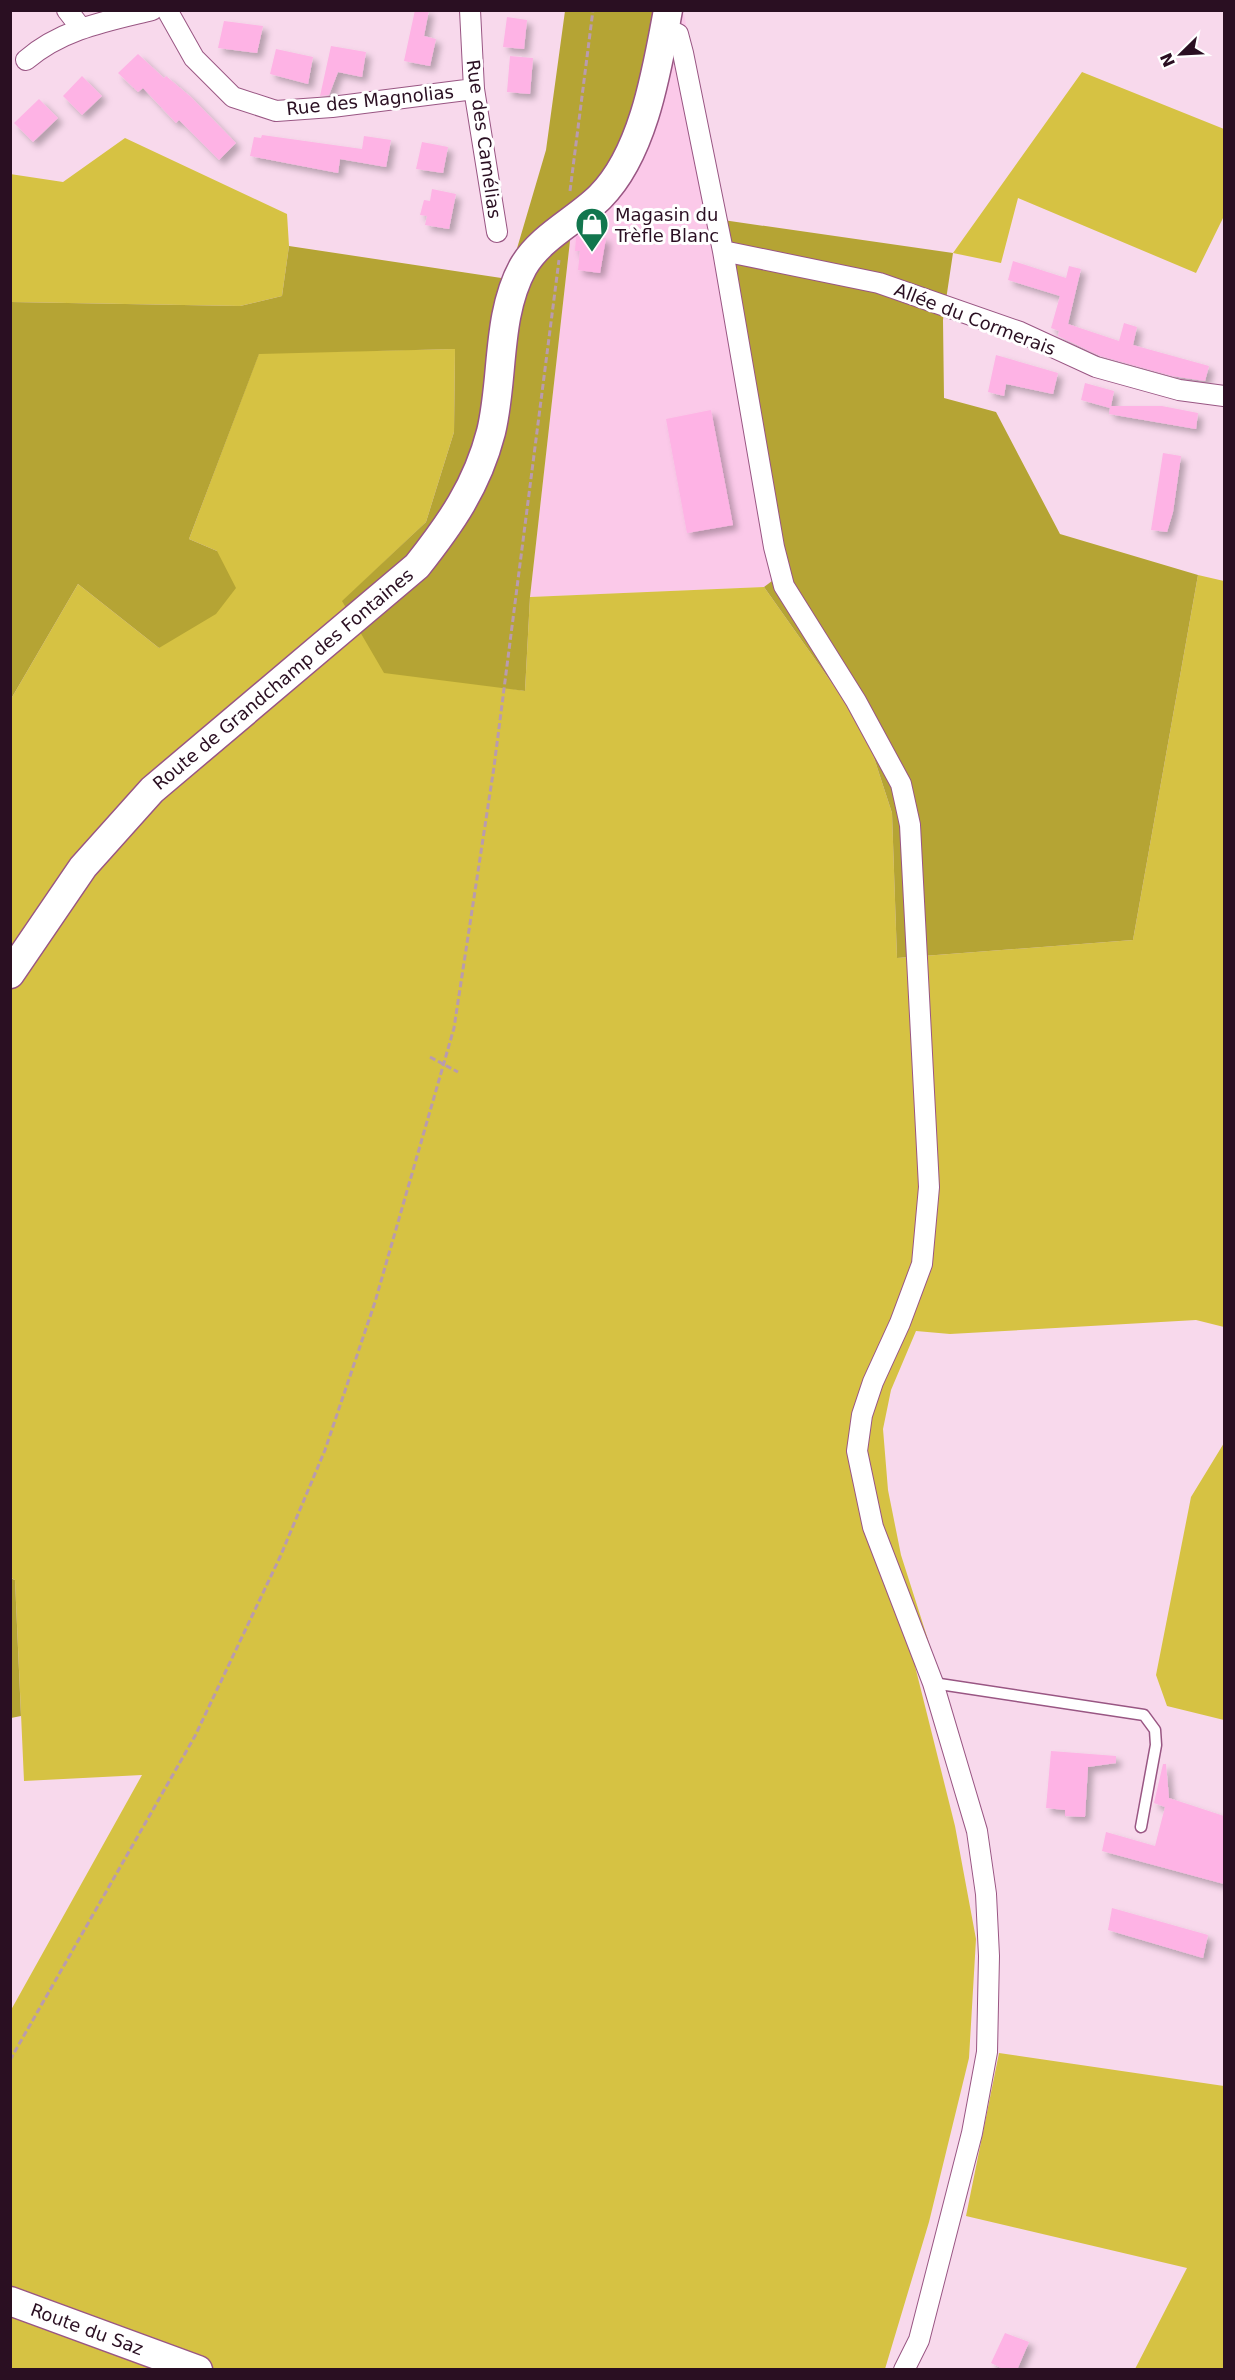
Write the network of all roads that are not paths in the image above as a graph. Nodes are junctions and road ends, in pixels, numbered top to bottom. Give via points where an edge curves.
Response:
1 (68, 10) edge
2 (152, 10) edge
3 (167, 10) edge
4 (470, 10) edge
5 (666, 19) edge
6 (81, 28) junction
7 (26, 60) dead end
8 (474, 89) junction
9 (497, 232) dead end
10 (723, 251) junction
11 (1224, 396) edge
12 (10, 974) edge
13 (933, 1683) junction
14 (1141, 1827) dead end
15 (10, 2301) edge
16 (198, 2370) edge
17 (904, 2370) edge

1 - 6 street
2 - 6 street
3 - 8 street, Rue des Magnolias via 194,58 233,97 276,111
4 - 8 street, Rue des Camélias
5 - 10 street via 678,34 683,53
5 - 12 street, Route de Grandchamp des Fontaines via 641,123 623,164 603,194 524,266 514,289 491,430 476,479 450,524 417,566 152,790 83,867
6 - 7 street via 44,44
8 - 9 street, Rue des Camélias
10 - 11 street, Allée du Cormerais via 879,284 1020,332 1096,368 1179,390
10 - 13 street via 754,441 784,586 856,701 901,784 910,825 929,1187 922,1264 869,1393 857,1451 873,1527
13 - 14 lane via 1144,1715 1155,1730 1156,1745
13 - 17 street via 977,1831 989,1956 987,2052 972,2133 919,2340
15 - 16 street, Route du Saz

